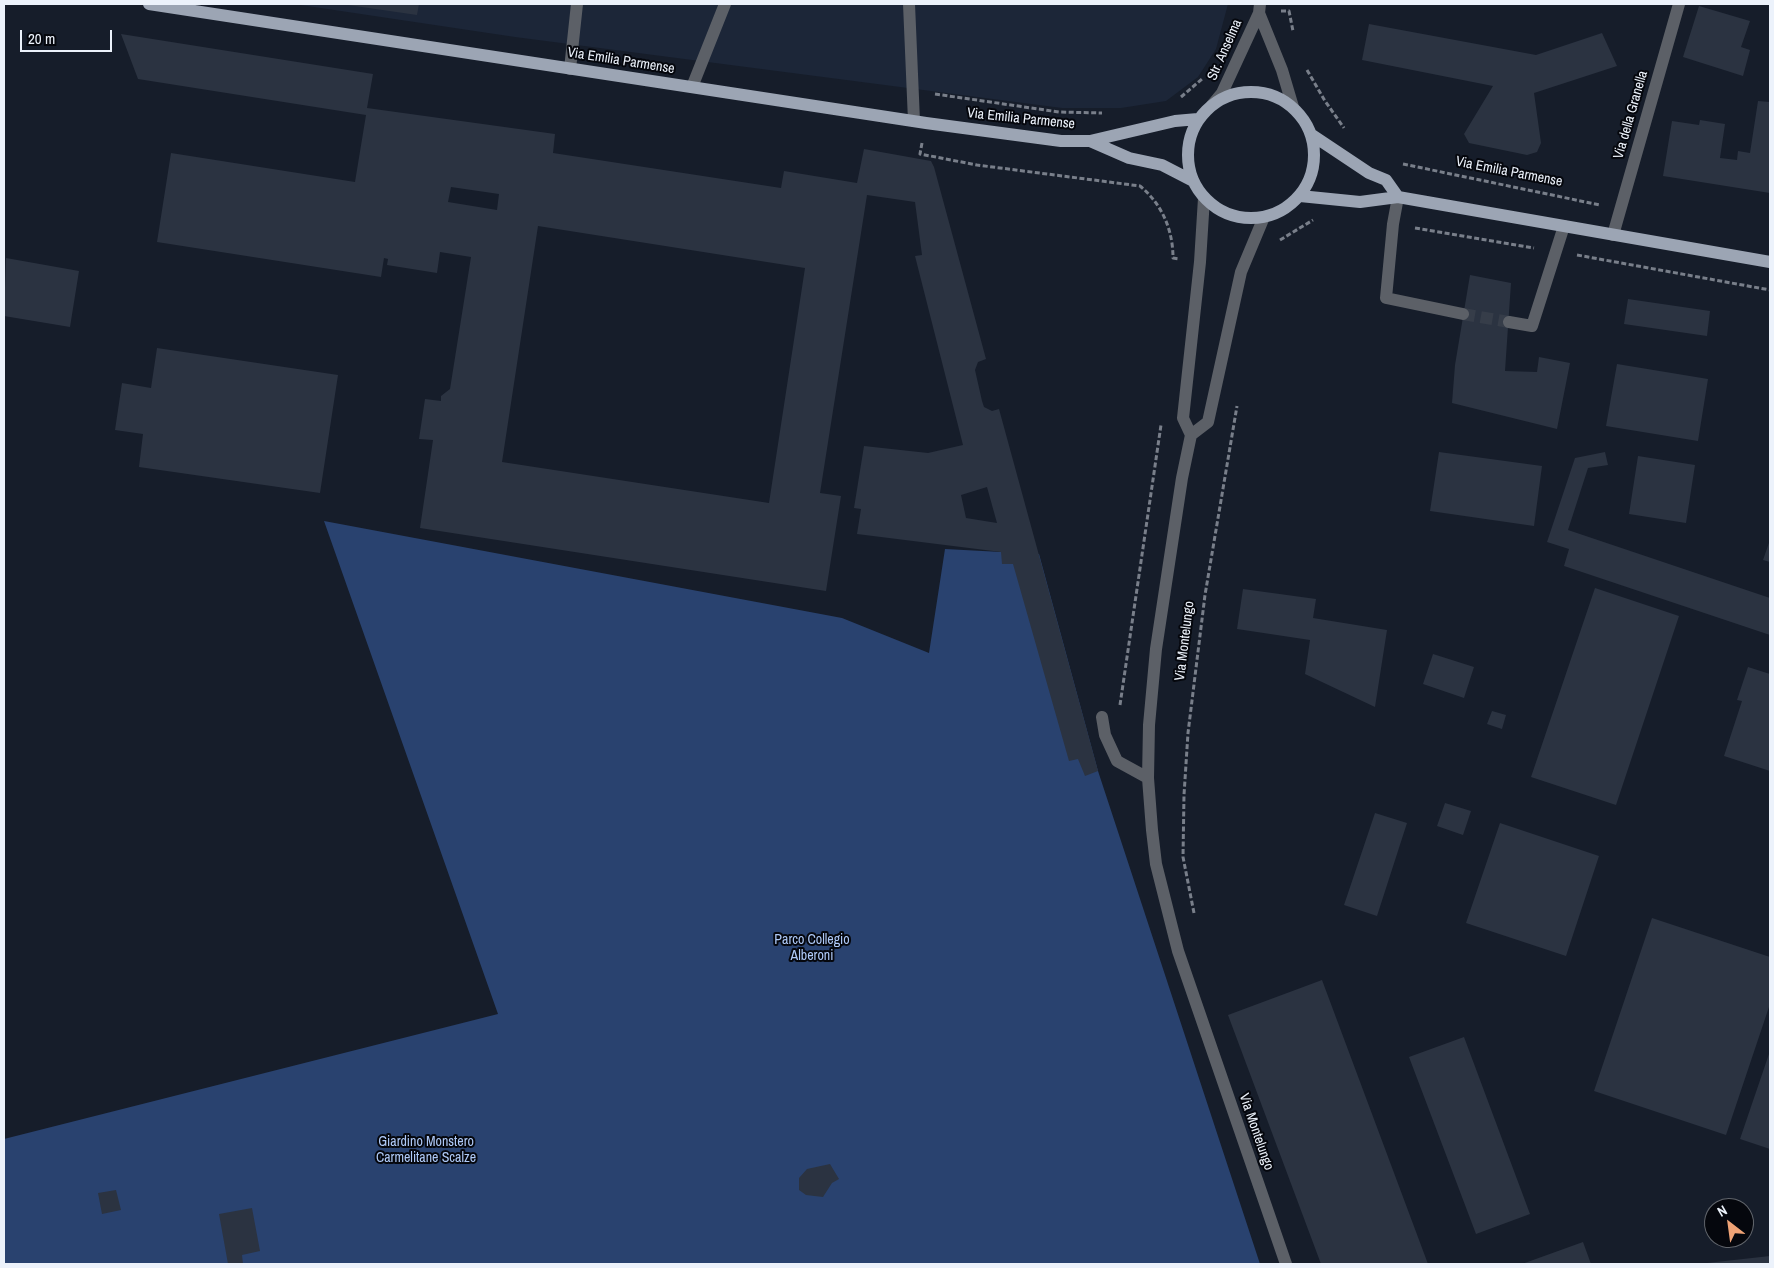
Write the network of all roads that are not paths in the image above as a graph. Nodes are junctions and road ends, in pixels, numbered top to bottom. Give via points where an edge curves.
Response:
1 (148, 4) edge
2 (577, 4) edge
3 (725, 4) edge
4 (909, 4) edge
5 (1679, 4) edge
6 (1259, 8) edge
7 (570, 69) junction
8 (692, 87) junction
9 (1212, 105) junction
10 (1293, 107) junction
11 (1198, 119) junction
12 (914, 121) junction
13 (1312, 135) junction
14 (1090, 141) junction
15 (1193, 181) junction
16 (1300, 196) junction
17 (1398, 197) junction
18 (1204, 198) junction
19 (1264, 217) junction
20 (1564, 226) junction
21 (1613, 235) junction
22 (1770, 262) edge
23 (1463, 314) tunnel mouth
24 (1509, 322) tunnel mouth
25 (1191, 435) junction
26 (1102, 717) dead end
27 (1148, 778) junction
28 (1286, 1264) edge

1 - 7 main road, Via Emilia Parmense
2 - 7 street
3 - 8 street
4 - 12 street
5 - 21 street, Via della Granella
6 - 9 street, Str. Anselma via 1222,93
6 - 10 street
7 - 8 main road, Via Emilia Parmense
8 - 12 main road, Via Emilia Parmense
9 - 10 main road, Via Emilia Parmense via 1227,96 1261,92 1278,97
9 - 11 main road, Via Emilia Parmense
10 - 13 main road, Via Emilia Parmense
11 - 14 main road, Via Emilia Parmense via 1174,121
11 - 15 main road, Via Emilia Parmense via 1187,150
12 - 14 main road, Via Emilia Parmense via 1061,141
13 - 16 main road, Via Emilia Parmense via 1313,167
13 - 17 main road, Via Emilia Parmense via 1369,173 1386,180
14 - 15 main road, Via Emilia Parmense via 1129,158 1162,164
15 - 18 main road, Via Emilia Parmense
16 - 17 main road via 1360,202
16 - 19 main road, Via Emilia Parmense via 1284,210
17 - 20 main road
17 - 23 street via 1386,298
18 - 19 main road, Via Emilia Parmense via 1232,216
18 - 25 street, Via Montelungo via 1183,418
19 - 25 street via 1241,272 1208,422
20 - 21 main road
20 - 24 street via 1532,326
21 - 22 main road
25 - 27 street, Via Montelungo via 1156,649
26 - 27 street via 1105,735 1117,761
27 - 28 street, Via Montelungo via 1156,864 1178,952

